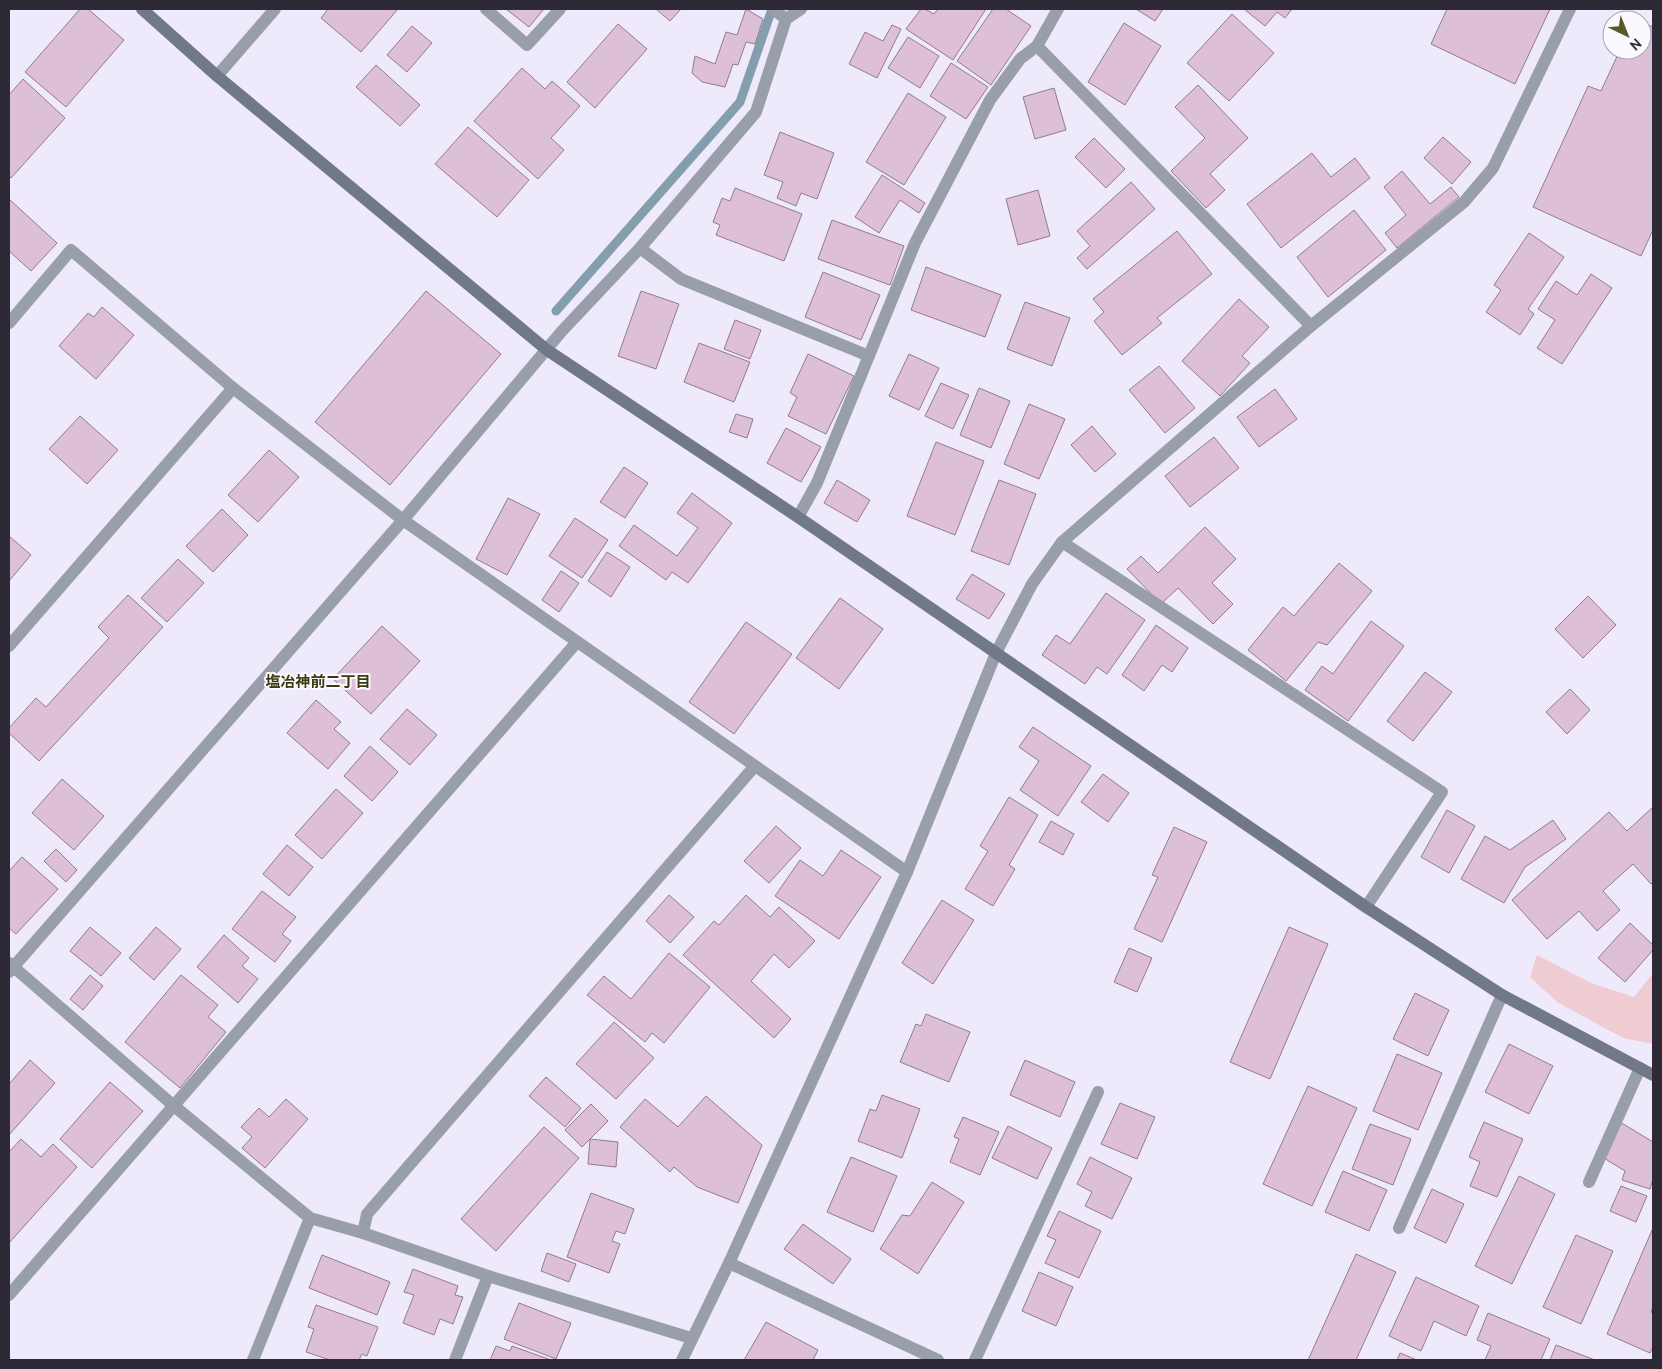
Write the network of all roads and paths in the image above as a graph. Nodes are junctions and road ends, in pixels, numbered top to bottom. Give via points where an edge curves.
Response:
1 (142, 9) edge
2 (276, 9) edge
3 (486, 9) edge
4 (560, 9) edge
5 (773, 9) edge
6 (801, 9) edge
7 (1058, 9) edge
8 (1570, 9) edge
9 (786, 20) junction
10 (1037, 46) junction
11 (217, 76) junction
12 (640, 248) junction
13 (9, 323) edge
14 (1311, 326) junction
15 (546, 350) junction
16 (869, 356) junction
17 (233, 388) junction
18 (798, 517) junction
19 (403, 520) junction
20 (1062, 542) junction
21 (577, 642) junction
22 (9, 646) edge
23 (996, 653) junction
24 (754, 767) junction
25 (907, 872) junction
26 (1366, 907) junction
27 (10, 968) edge
28 (1502, 995) junction
29 (1640, 1068) junction
30 (1653, 1075) edge
31 (1098, 1092) dead end
32 (174, 1106) junction
33 (1589, 1182) dead end
34 (310, 1218) junction
35 (1399, 1228) dead end
36 (363, 1233) junction
37 (729, 1263) junction
38 (488, 1276) junction
39 (9, 1295) edge
40 (691, 1338) junction
41 (253, 1360) edge
42 (455, 1360) edge
43 (682, 1360) edge
44 (938, 1360) edge
45 (976, 1360) edge

1 - 11 street
2 - 11 street
3 - 4 street via 527,45
5 - 9 street
6 - 9 street
7 - 10 street
8 - 14 street via 1493,168 1464,202
9 - 12 street via 756,112
10 - 14 street
10 - 16 street via 1020,60 990,100 915,243
11 - 15 street
12 - 15 street
12 - 16 street via 681,279
13 - 17 street via 71,250
14 - 20 street
15 - 18 street
15 - 19 street
16 - 18 street via 817,483
17 - 19 street
17 - 22 street
18 - 23 street
19 - 21 street
19 - 27 street
20 - 23 street via 1032,584
20 - 26 street via 1442,792
21 - 24 street
21 - 32 street
23 - 25 street
23 - 26 street
24 - 25 street
24 - 36 street via 367,1214
25 - 37 street
26 - 28 street
27 - 32 street
28 - 29 street
28 - 35 street
29 - 30 street
29 - 33 street
31 - 45 street
32 - 34 street
32 - 39 street
34 - 36 street
34 - 41 street
36 - 38 street
37 - 40 street
37 - 44 street
38 - 40 street
38 - 42 street
40 - 43 street

